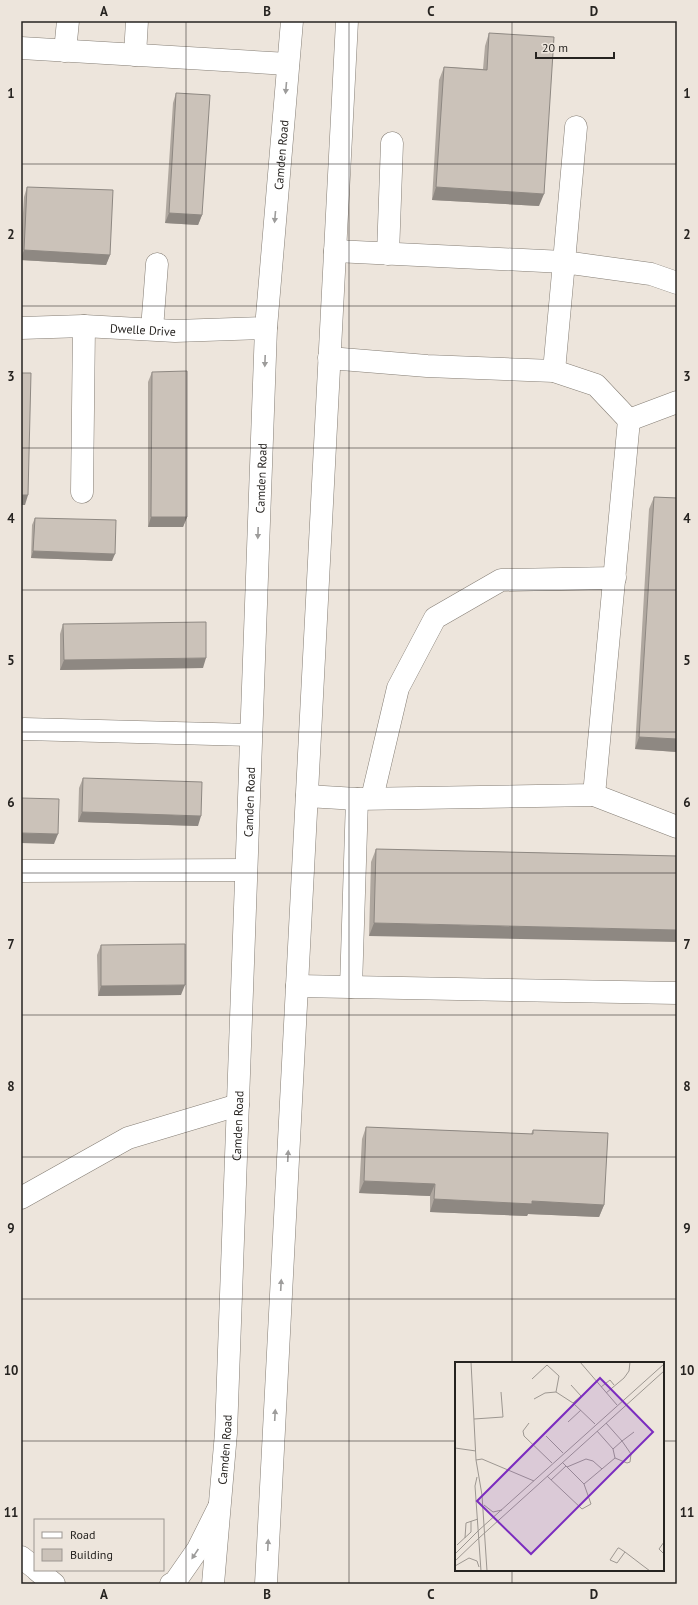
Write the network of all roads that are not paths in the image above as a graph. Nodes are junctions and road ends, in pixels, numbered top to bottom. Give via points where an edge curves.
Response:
1 (68, 21) edge
2 (137, 21) edge
3 (292, 21) edge
4 (347, 21) edge
5 (21, 48) edge
6 (66, 51) junction
7 (135, 55) junction
8 (288, 64) junction
9 (576, 127) dead end
10 (392, 143) dead end
11 (335, 251) junction
12 (388, 254) junction
13 (564, 262) junction
14 (157, 264) dead end
15 (677, 283) edge
16 (84, 326) junction
17 (21, 328) edge
18 (266, 328) junction
19 (152, 329) junction
20 (329, 358) junction
21 (554, 371) junction
22 (677, 402) edge
23 (629, 420) junction
24 (82, 492) dead end
25 (615, 578) junction
26 (24, 729) dead end
27 (251, 735) junction
28 (594, 795) junction
29 (307, 796) junction
30 (365, 798) junction
31 (677, 827) edge
32 (246, 870) junction
33 (21, 871) edge
34 (297, 986) junction
35 (359, 987) junction
36 (677, 993) edge
37 (238, 1104) junction
38 (21, 1198) edge
39 (219, 1507) junction
40 (21, 1557) edge
41 (34, 1567) edge
42 (38, 1571) edge
43 (54, 1584) edge
44 (171, 1584) edge
45 (213, 1584) edge
46 (266, 1584) edge

1 - 6 street
2 - 7 street
3 - 8 street, Camden Road
4 - 11 street
5 - 6 street
6 - 7 street
7 - 8 street
8 -> 18 street, Camden Road
9 - 13 street
10 - 12 street
11 - 12 street
11 - 20 street
12 - 13 street
13 - 15 street via 651,274
13 - 21 street
14 - 19 street
16 - 17 street, Dwelle Drive
16 - 19 street, Dwelle Drive
16 - 24 street
18 - 19 street, Dwelle Drive via 175,331
18 -> 27 street, Camden Road
20 - 21 street via 426,366
20 - 29 street
21 - 23 street via 596,385
22 - 23 street
23 - 25 street
25 - 28 street
25 - 30 street via 501,580 434,618 398,688
26 - 27 street
27 - 32 street, Camden Road
28 - 30 street
28 - 31 street
29 - 30 street
29 - 34 street
30 - 35 street
32 - 33 street
32 - 37 street, Camden Road
34 - 35 street
46 -> 34 street
35 - 36 street
37 - 38 street via 128,1138
37 - 39 street, Camden Road via 226,1433
39 -> 44 street via 198,1549
39 - 45 street, Camden Road
40 - 41 street
42 - 43 street

